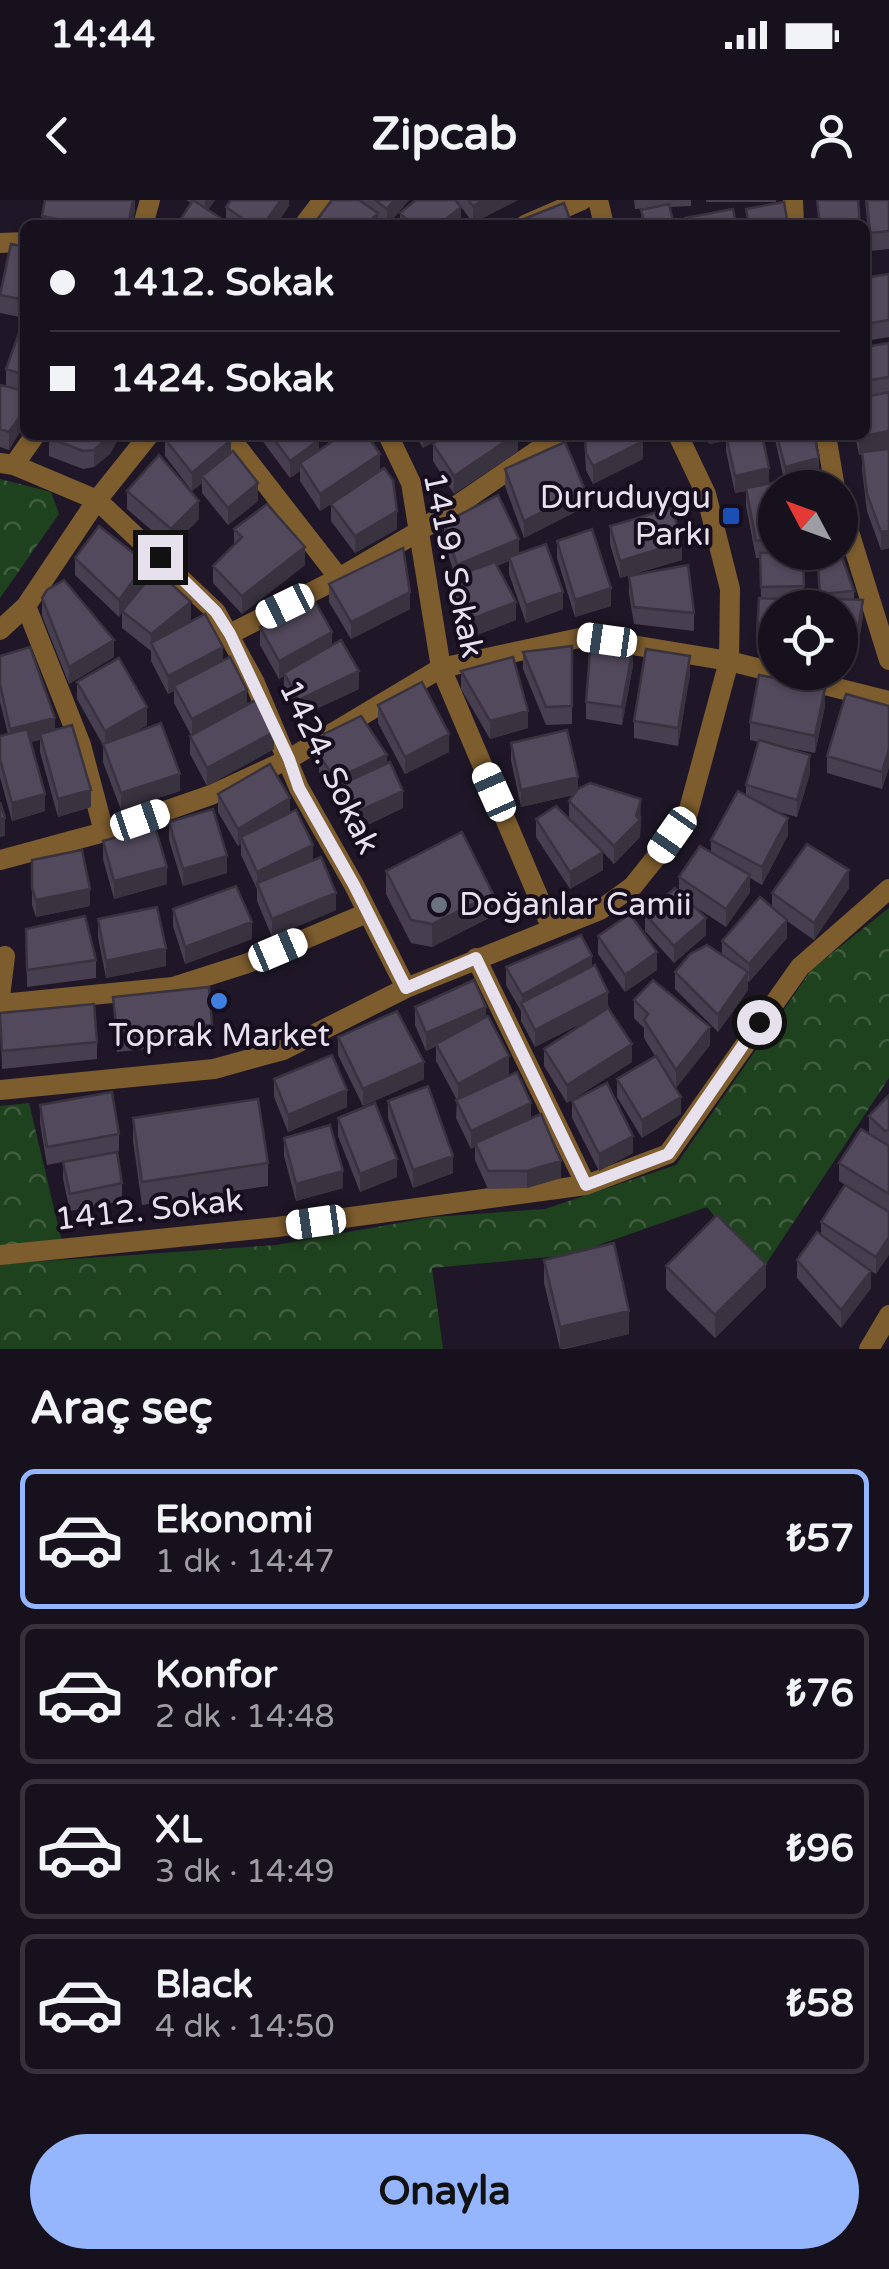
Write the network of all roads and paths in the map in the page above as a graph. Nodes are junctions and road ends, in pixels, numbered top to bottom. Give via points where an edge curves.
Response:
1 (323, 200) edge
2 (582, 200) edge
3 (308, 220) edge
4 (536, 220) edge
5 (31, 440) edge
6 (145, 440) edge
7 (232, 440) edge
8 (390, 440) edge
9 (553, 440) edge
10 (680, 440) edge
11 (827, 440) edge
12 (7, 464) edge
13 (832, 470) edge
14 (98, 500) junction
15 (421, 530) junction
16 (858, 561) edge
17 (338, 578) junction
18 (26, 606) junction
19 (0, 630) edge
20 (230, 634) junction
21 (889, 660) edge
22 (730, 662) junction
23 (441, 668) junction
24 (889, 701) edge
25 (289, 759) junction
26 (104, 832) junction
27 (0, 860) edge
28 (889, 889) edge
29 (367, 913) junction
30 (552, 929) junction
31 (5, 956) dead end
32 (476, 958) junction
33 (406, 988) junction
34 (0, 1001) edge
35 (0, 1090) edge
36 (586, 1185) junction
37 (0, 1256) edge
38 (889, 1315) edge
39 (869, 1349) edge

1 - 3 street
2 - 4 street
5 - 12 street
6 - 14 street
7 - 17 street
8 - 15 street, 1419. Sokak via 411,483
9 - 15 street
10 - 22 street via 706,494 730,589
11 - 13 street
12 - 14 street
14 - 18 street
14 - 20 street, 1424. Sokak via 216,612
15 - 17 street
15 - 23 street, 1419. Sokak
16 - 21 street
17 - 20 street
18 - 19 street
18 - 26 street via 82,745
20 - 25 street, 1424. Sokak
22 - 23 street via 584,637
22 - 24 street
22 - 30 street via 688,813 632,886 600,910
23 - 25 street
23 - 30 street, 1419. Sokak
25 - 26 street
25 - 29 street, 1424. Sokak
26 - 27 street
28 - 36 street, 1412. Sokak via 800,967 668,1154
29 - 33 street, 1424. Sokak
29 - 34 street via 173,987
30 - 32 street
31 - 34 street
32 - 33 street
32 - 36 street
33 - 35 street via 247,1062
36 - 37 street, 1412. Sokak
38 - 39 street

